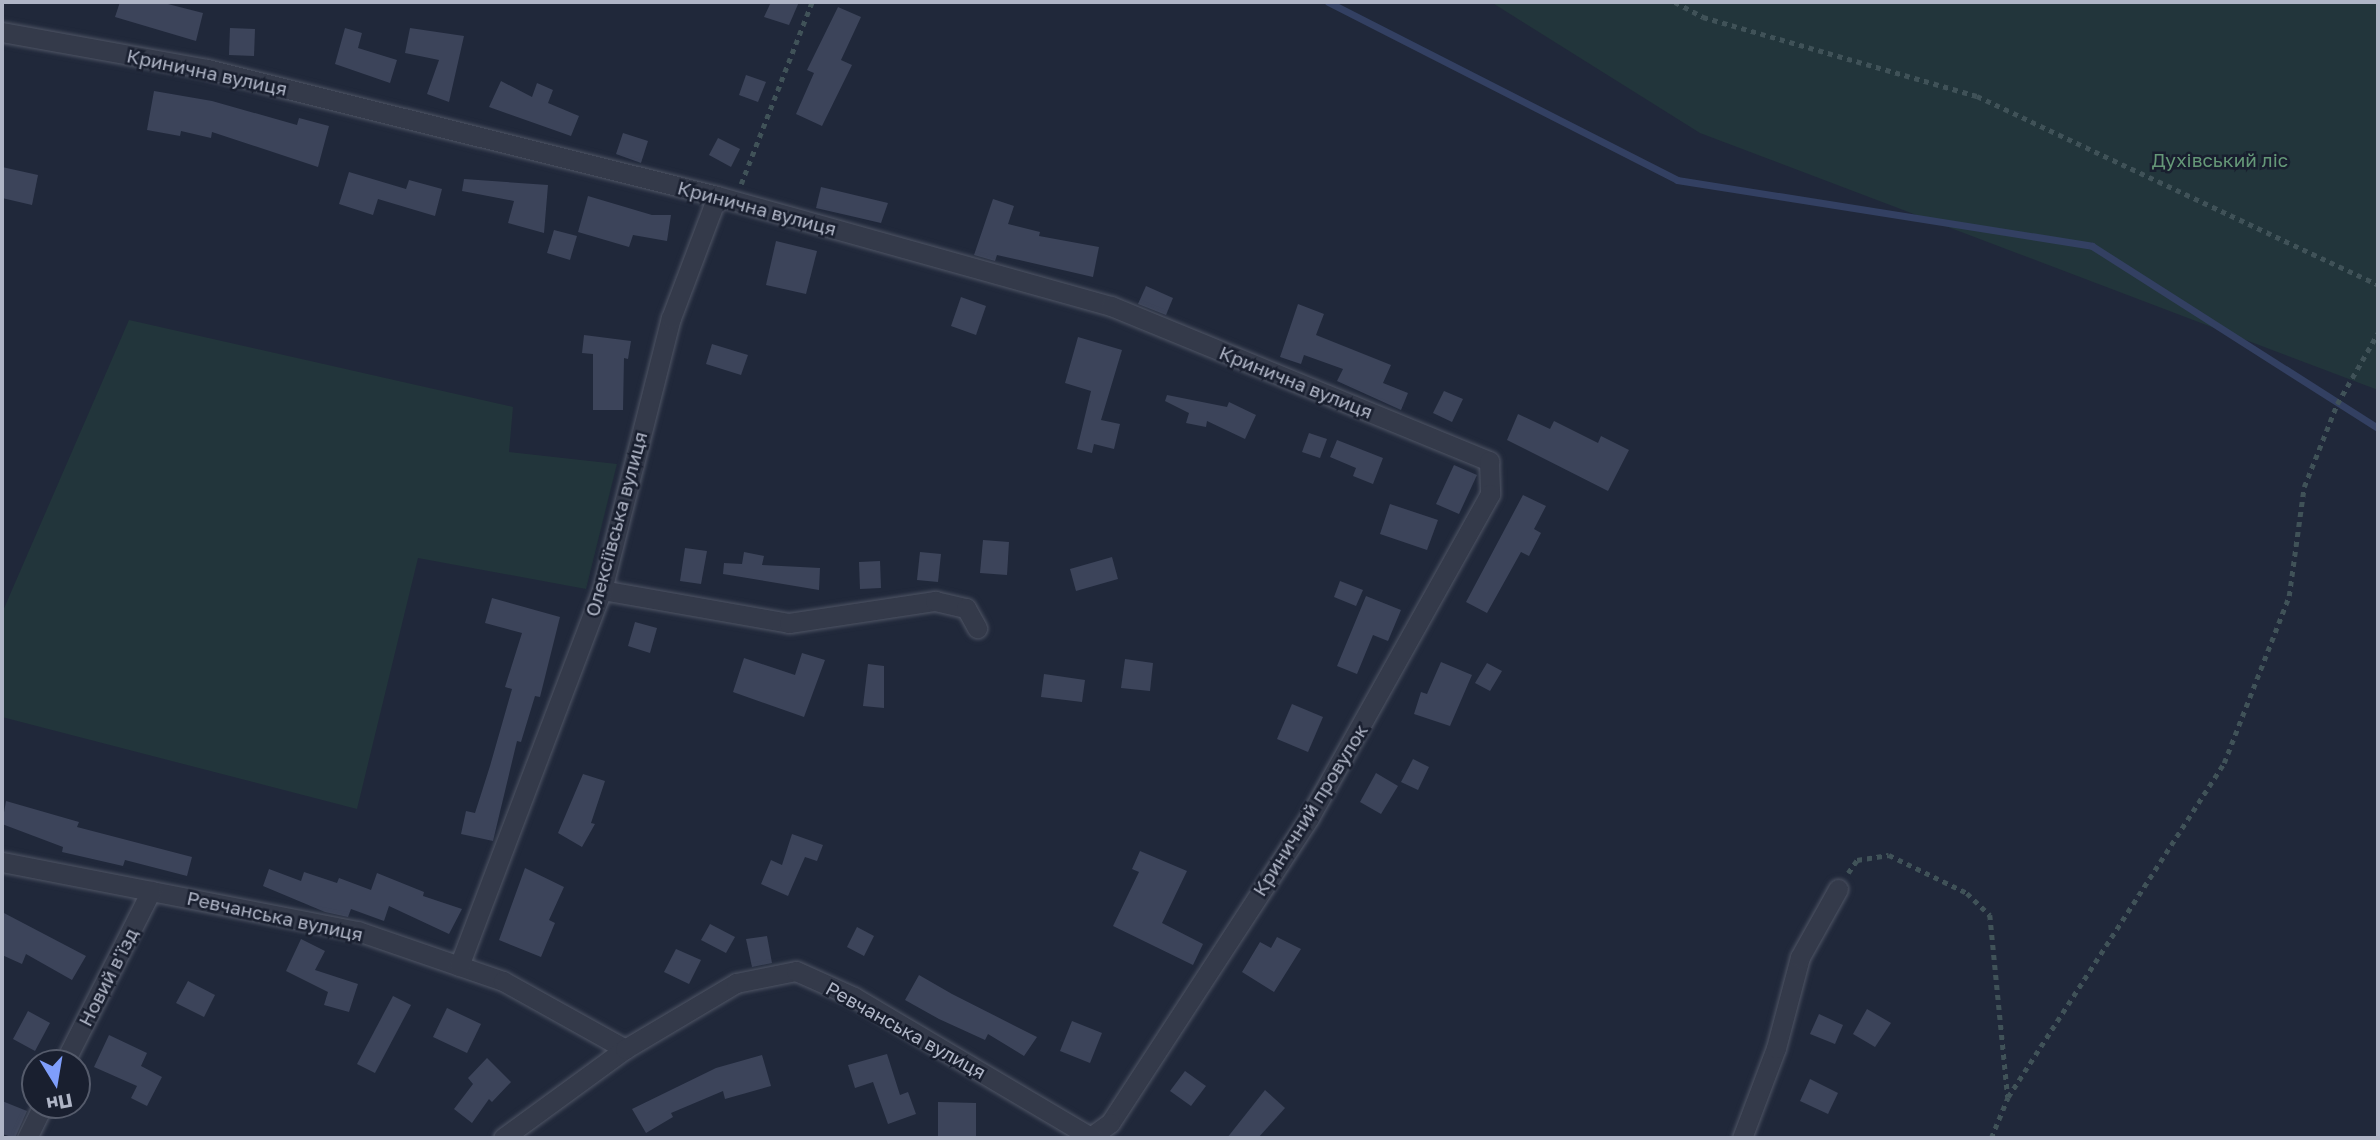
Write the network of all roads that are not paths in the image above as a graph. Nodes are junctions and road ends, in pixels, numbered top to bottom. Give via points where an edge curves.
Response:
1 (2, 32) edge
2 (726, 198) junction
3 (1489, 461) joint
4 (602, 590) junction
5 (978, 628) dead end
6 (2, 862) edge
7 (1838, 888) road end
8 (151, 891) junction
9 (459, 966) junction
10 (71, 1049) edge
11 (625, 1049) junction
12 (36, 1119) edge
13 (27, 1138) edge
14 (503, 1138) edge
15 (1090, 1138) edge
16 (1742, 1138) edge

1 - 2 street, Кринична вулиця via 207,69
2 - 3 street, Кринична вулиця via 1111,306
2 - 4 street, Олексіївська вулиця via 671,318
3 - 15 street, Криничний провулок via 1490,494 1309,818 1111,1123
4 - 5 street via 789,623 935,601 966,608
4 - 9 street, Олексіївська вулиця
6 - 8 street, Ревчанська вулиця
7 - 16 street via 1800,957 1776,1048
8 - 9 street, Ревчанська вулиця via 358,931
8 - 10 street, Новий в'їзд
9 - 11 street, Ревчанська вулиця via 503,981
11 - 14 street
11 - 15 street, Ревчанська вулиця via 736,983 796,971 854,997
12 - 13 street

